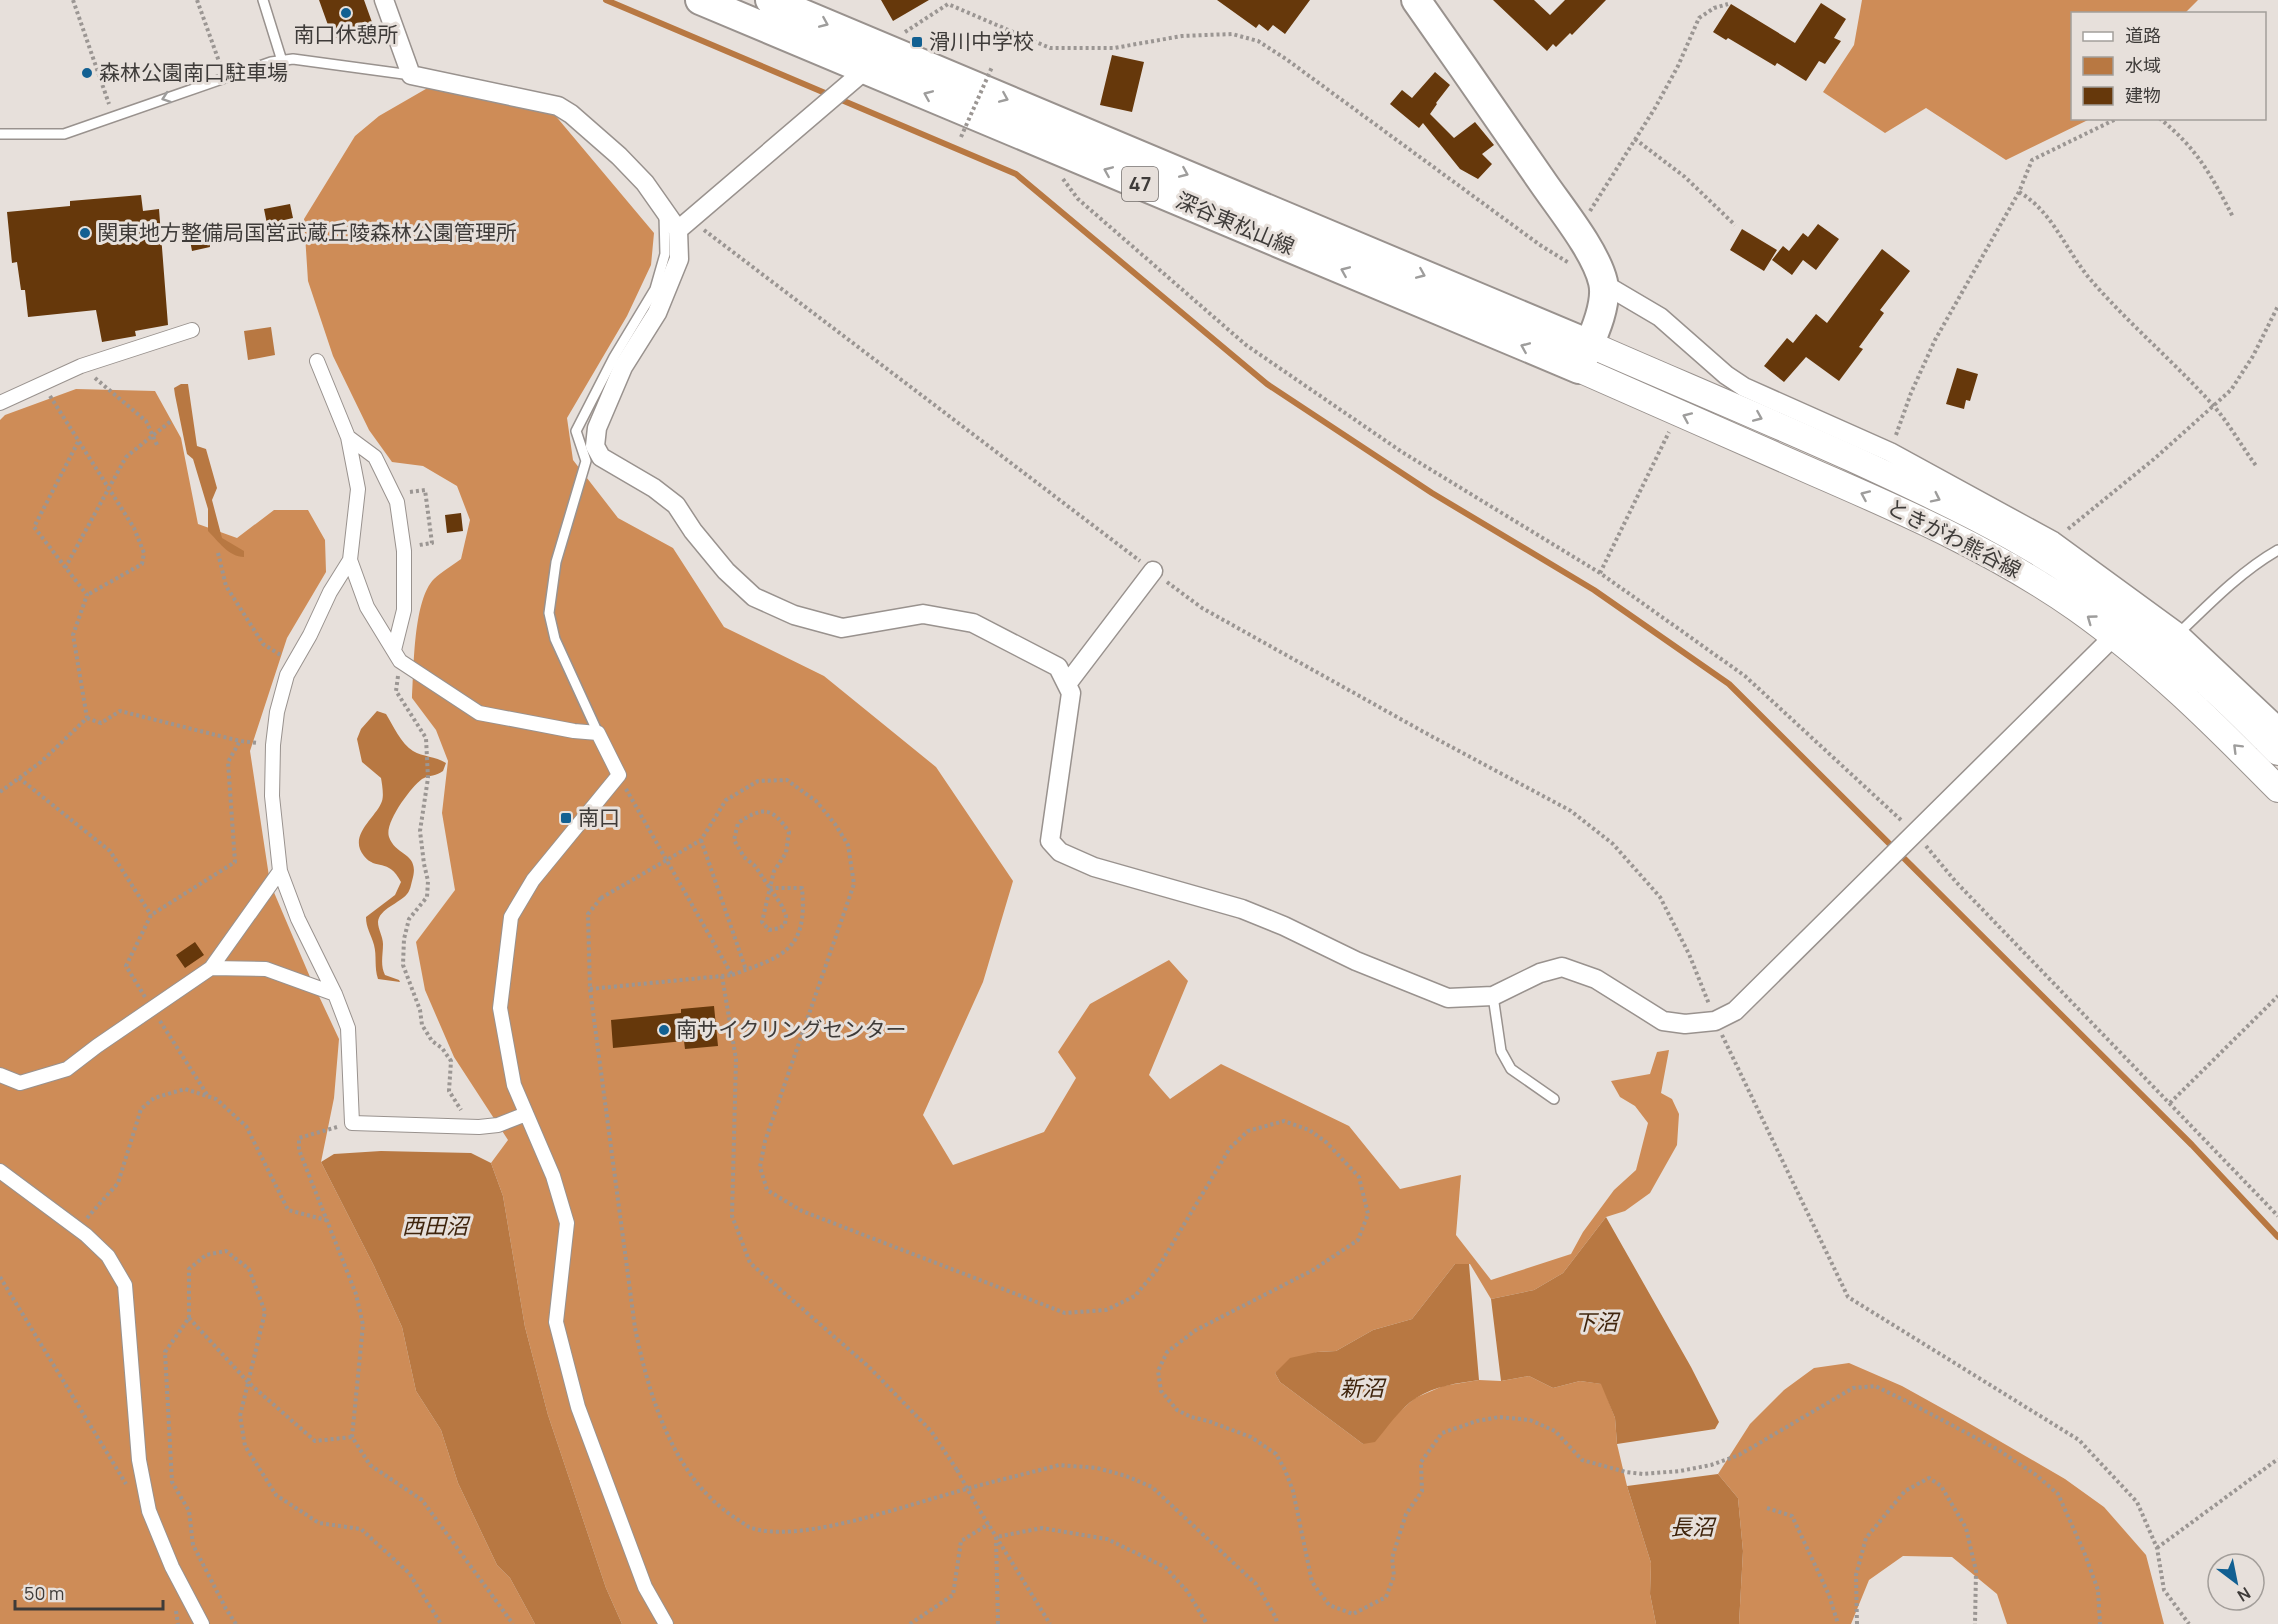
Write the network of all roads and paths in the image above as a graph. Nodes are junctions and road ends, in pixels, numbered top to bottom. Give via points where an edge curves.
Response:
1 (73, 0) edge
2 (197, 0) edge
3 (263, 0) edge
4 (384, 0) edge
5 (700, 0) edge
6 (770, 0) edge
7 (1416, 0) edge
8 (1728, 4) dead end
9 (887, 49) junction
10 (282, 61) junction
11 (221, 68) dead end
12 (992, 68) dead end
13 (866, 70) junction
14 (411, 75) junction
15 (111, 108) dead end
16 (2114, 120) edge
17 (2161, 120) edge
18 (0, 134) edge
19 (961, 137) dead end
20 (1635, 139) junction
21 (1059, 172) dead end
22 (2019, 192) junction
23 (664, 208) junction
24 (2233, 217) dead end
25 (685, 225) junction
26 (1735, 225) dead end
27 (1574, 228) junction
28 (1604, 284) junction
29 (2278, 306) edge
30 (192, 330) dead end
31 (1584, 357) junction
32 (317, 361) dead end
33 (81, 366) junction
34 (41, 382) junction
35 (0, 403) edge
36 (2214, 406) junction
37 (171, 421) dead end
38 (1672, 426) dead end
39 (153, 435) junction
40 (348, 437) junction
41 (78, 442) junction
42 (158, 447) dead end
43 (1890, 452) junction
44 (2257, 467) dead end
45 (108, 488) junction
46 (393, 494) junction
47 (2053, 541) junction
48 (403, 546) junction
49 (2278, 550) edge
50 (218, 553) dead end
51 (350, 560) junction
52 (65, 568) junction
53 (1153, 571) junction
54 (1600, 573) junction
55 (87, 595) junction
56 (2114, 636) junction
57 (2173, 640) junction
58 (397, 655) junction
59 (294, 663) junction
60 (1067, 684) junction
61 (87, 718) junction
62 (2278, 726) edge
63 (598, 733) junction
64 (240, 741) junction
65 (273, 745) junction
66 (2278, 752) edge
67 (619, 775) junction
68 (19, 778) junction
69 (2278, 789) edge
70 (0, 792) edge
71 (1915, 833) junction
72 (701, 840) junction
73 (280, 871) junction
74 (770, 888) junction
75 (151, 915) junction
76 (211, 968) junction
77 (746, 970) junction
78 (732, 975) junction
79 (722, 976) junction
80 (590, 989) junction
81 (334, 994) junction
82 (1493, 996) junction
83 (2278, 996) edge
84 (152, 1008) junction
85 (1715, 1021) junction
86 (0, 1074) edge
87 (208, 1096) junction
88 (1554, 1099) dead end
89 (2170, 1103) junction
90 (526, 1114) junction
91 (352, 1123) junction
92 (471, 1126) junction
93 (0, 1171) edge
94 (2278, 1216) edge
95 (327, 1221) junction
96 (78, 1229) junction
97 (0, 1277) edge
98 (189, 1318) junction
99 (249, 1383) junction
100 (351, 1437) junction
101 (2278, 1459) edge
102 (1767, 1508) dead end
103 (149, 1511) junction
104 (988, 1524) junction
105 (996, 1537) junction
106 (2157, 1548) junction
107 (202, 1624) edge
108 (236, 1624) edge
109 (441, 1624) edge
110 (513, 1624) edge
111 (666, 1624) edge
112 (910, 1624) edge
113 (998, 1624) edge
114 (1050, 1624) edge
115 (1207, 1624) edge
116 (1277, 1624) edge
117 (1838, 1624) edge
118 (1857, 1624) edge
119 (1975, 1624) edge
120 (2100, 1624) edge
121 (2189, 1624) edge

1 - 15 path
2 - 11 path
3 - 10 lane
4 - 14 street
5 - 13 main road, 深谷東松山線 / 47
6 -> 9 main road, 深谷東松山線 / 47
7 - 27 main road
8 - 20 path via 1699,18 1678,66
9 - 13 street
9 - 28 path via 901,34 948,4 1050,48 1114,48 1182,36 1232,34 1258,41 1540,245
9 -> 31 main road, 深谷東松山線 / 47
10 - 14 lane via 293,59
10 -> 18 lane via 64,134
12 - 19 path, bridge
13 - 25 street
31 -> 13 main road, 深谷東松山線 / 47
14 - 23 street via 558,106 619,156
16 - 22 path via 2032,160
17 - 24 path via 2195,151
20 - 26 path via 1685,177
20 - 27 path via 1592,208
21 - 54 path via 1078,199 1246,345 1402,452
22 - 36 path via 2047,214 2091,280
22 - 43 path via 1935,340
23 - 25 street
23 - 63 lane via 665,254 655,289 576,430 585,461 556,562 549,613 555,639
25 - 53 path
25 - 60 street via 679,259 657,313 622,367 597,428 595,446 601,457 676,505 726,571 754,597 794,615 842,628 923,614 973,623 1058,667
27 - 28 main road
28 - 31 main road via 1598,322
28 - 43 street via 1660,318 1744,387
29 - 36 path via 2237,382
30 - 33 street
56 -> 31 main road, ときがわ熊谷線 via 2030,577 1970,544
31 -> 57 main road, ときがわ熊谷線 via 1795,433 1897,479 1979,519
32 - 40 street
33 - 34 street
33 - 39 path via 146,421
34 - 35 street
34 - 41 path
36 - 44 path
36 - 47 path
37 - 39 path
38 - 54 path
39 - 42 path
39 - 45 path via 126,457
40 - 46 street via 375,457
40 - 51 street via 358,489
41 - 45 path
41 - 52 path via 34,527
43 - 47 street
45 - 52 path
45 - 55 path via 134,528 144,553 142,564
46 - 48 street
46 - 48 path via 425,490 432,543
47 - 57 street
48 - 58 street via 404,610
49 - 57 lane
50 - 59 path via 226,586 263,644
51 - 58 street via 367,607
51 - 59 street
52 - 55 path
53 - 60 street
53 - 85 path via 1202,608 1571,811 1613,843 1660,897 1689,954
54 - 71 path via 1745,676
55 - 61 path via 73,635
69 -> 56 main road, ときがわ熊谷線 via 2154,667
56 - 71 street
57 - 62 street
57 - 66 main road, ときがわ熊谷線
58 - 63 street via 480,713
58 - 92 path via 396,691 426,738 428,778 420,831 427,897 409,920 403,965 422,1025 451,1061 449,1091
59 - 65 street via 277,712
60 - 82 street via 1071,693 1050,841 1060,852 1094,867 1242,909 1448,998
61 - 64 path via 100,723 120,711
61 - 68 path
63 - 67 street
64 - 65 path
64 - 75 path via 228,762 235,862
65 - 73 street via 272,796
67 - 78 path
67 - 90 street via 533,880 511,917 500,1008 514,1085
68 - 70 path
68 - 75 path via 110,851
71 - 85 street via 1735,1011
71 - 89 path via 1956,882
72 - 77 path
72 - 80 path, bridge via 601,898 588,914
72 - 120 path via 726,800 758,781 787,780 816,801 848,845 854,884 765,1141 760,1167 767,1190 802,1211 1065,1313 1106,1310 1135,1296 1156,1271 1230,1148 1248,1131 1284,1121 1309,1130 1326,1142 1359,1178 1368,1214 1358,1240 1313,1270 1196,1330 1167,1352 1158,1371 1161,1392 1177,1410 1251,1437 1276,1454 1293,1491 1312,1581 1329,1605 1353,1614 1386,1597 1394,1576 1392,1558 1406,1514 1422,1491 1421,1462 1442,1433 1499,1416 1530,1420 1555,1431 1582,1460 1642,1474 1680,1471 1739,1455 1852,1388 1875,1386 1997,1449 2058,1494 2098,1590
73 - 76 street
73 - 81 street
74 - 74 path via 762,922 769,930 785,924 786,916
74 - 74 path via 734,840 738,823 754,812 768,810 779,817 789,832 786,853 774,871
74 - 77 path via 802,888 800,931 787,951
75 - 84 path via 126,966
76 - 81 street via 266,969
76 - 84 street
77 - 78 path
78 - 79 path
79 - 80 path
79 - 104 path, bridge via 736,1059 732,1216 750,1263 869,1367 931,1431
80 - 116 path via 642,1364 666,1429 698,1486 749,1527 778,1532 822,1528 1059,1465 1097,1468 1152,1487 1256,1584
81 - 91 street via 348,1028
82 - 85 street via 1562,967 1596,980 1663,1021
82 - 88 lane via 1501,1051 1511,1069
83 - 89 path
84 - 86 street via 67,1069 20,1083
84 - 87 path
85 - 106 path via 1848,1297 2079,1440 2136,1502
87 - 95 path via 246,1126 288,1210
87 - 96 path via 185,1089 154,1098 141,1108 118,1183
89 - 94 path
90 - 92 street via 498,1125
90 - 111 street via 553,1176 567,1223 555,1322 578,1407 645,1587
91 - 92 street
91 - 95 path via 299,1138 299,1150
93 - 96 street
95 - 100 path via 356,1294 363,1325
96 - 103 street via 108,1256 125,1286 139,1460
97 - 103 path via 131,1491
98 - 99 path
98 - 99 path via 189,1269 206,1255 226,1251 249,1269 265,1312
98 - 108 path via 165,1352 172,1482 189,1511 193,1545
99 - 100 path via 315,1441
99 - 109 path via 240,1416 245,1446 276,1495 319,1523 362,1529 409,1573
100 - 110 path via 370,1465 422,1500
101 - 106 path
102 - 117 path via 1792,1516 1829,1595
103 - 107 street
104 - 105 path
104 - 112 path via 961,1541 953,1595
105 - 113 path
105 - 114 path
105 - 115 path via 1042,1528 1107,1539 1165,1567 1188,1591
106 - 121 path via 2164,1590
118 - 119 path via 1856,1575 1866,1538 1905,1491 1929,1478 1941,1486 1966,1528 1976,1571

